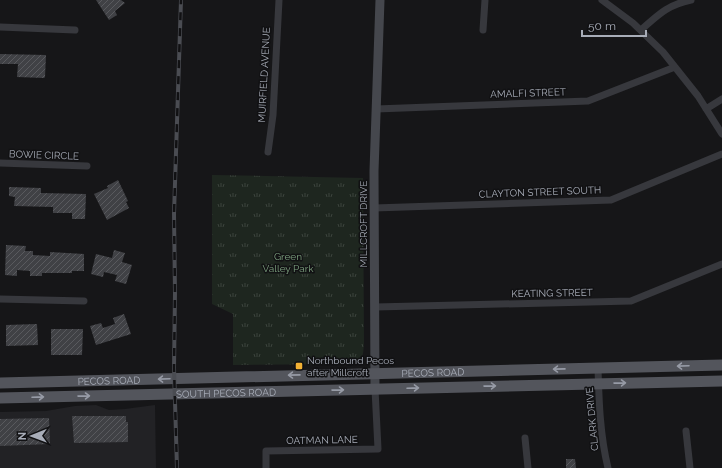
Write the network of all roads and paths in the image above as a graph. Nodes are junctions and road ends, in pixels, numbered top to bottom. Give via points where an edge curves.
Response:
1 (279, 0) edge
2 (380, 0) edge
3 (485, 0) edge
4 (602, 0) edge
5 (691, 0) edge
6 (0, 27) edge
7 (76, 30) dead end
8 (483, 30) dead end
9 (641, 30) junction
10 (675, 67) junction
11 (722, 99) edge
12 (376, 109) junction
13 (706, 109) junction
14 (722, 134) edge
15 (268, 152) dead end
16 (722, 154) edge
17 (0, 163) edge
18 (87, 166) dead end
19 (374, 208) junction
20 (722, 264) edge
21 (0, 299) edge
22 (84, 301) dead end
23 (375, 307) junction
24 (722, 365) edge
25 (598, 368) junction
26 (375, 374) junction
27 (722, 381) edge
28 (0, 383) edge
29 (599, 383) junction
30 (451, 387) joint
31 (375, 389) junction
32 (0, 398) edge
33 (686, 431) dead end
34 (525, 438) dead end
35 (378, 449) joint
36 (266, 468) edge
37 (528, 468) edge
38 (608, 468) edge
39 (690, 468) edge

1 - 15 street, MUIRFIELD AVENUE via 273,116
2 - 12 street, MILLCROFT DRIVE
3 - 8 street
4 - 9 street
5 - 9 street via 678,2 664,10
6 - 7 street
9 - 10 street
10 - 12 street, AMALFI STREET via 588,101
10 - 13 street
11 - 13 street
12 - 19 street, MILLCROFT DRIVE
13 - 14 street
16 - 19 street, CLAYTON STREET SOUTH via 611,200
17 - 18 street, BOWIE CIRCLE
19 - 23 street, MILLCROFT DRIVE
20 - 23 street, KEATING STREET via 631,301
21 - 22 street
23 - 26 street, MILLCROFT DRIVE
24 -> 25 main road, PECOS ROAD
25 -> 26 main road, PECOS ROAD
25 - 29 street, CLARK DRIVE
26 -> 28 main road, PECOS ROAD
26 - 31 street, MILLCROFT DRIVE
29 -> 27 main road, PECOS ROAD
30 -> 29 main road, PECOS ROAD
29 - 38 street, CLARK DRIVE via 601,431
31 -> 30 main road, SOUTH PECOS ROAD
32 -> 31 main road, SOUTH PECOS ROAD
31 - 35 street, MILLCROFT DRIVE
33 - 39 street
34 - 37 street
35 - 36 street, OATMAN LANE via 266,451

